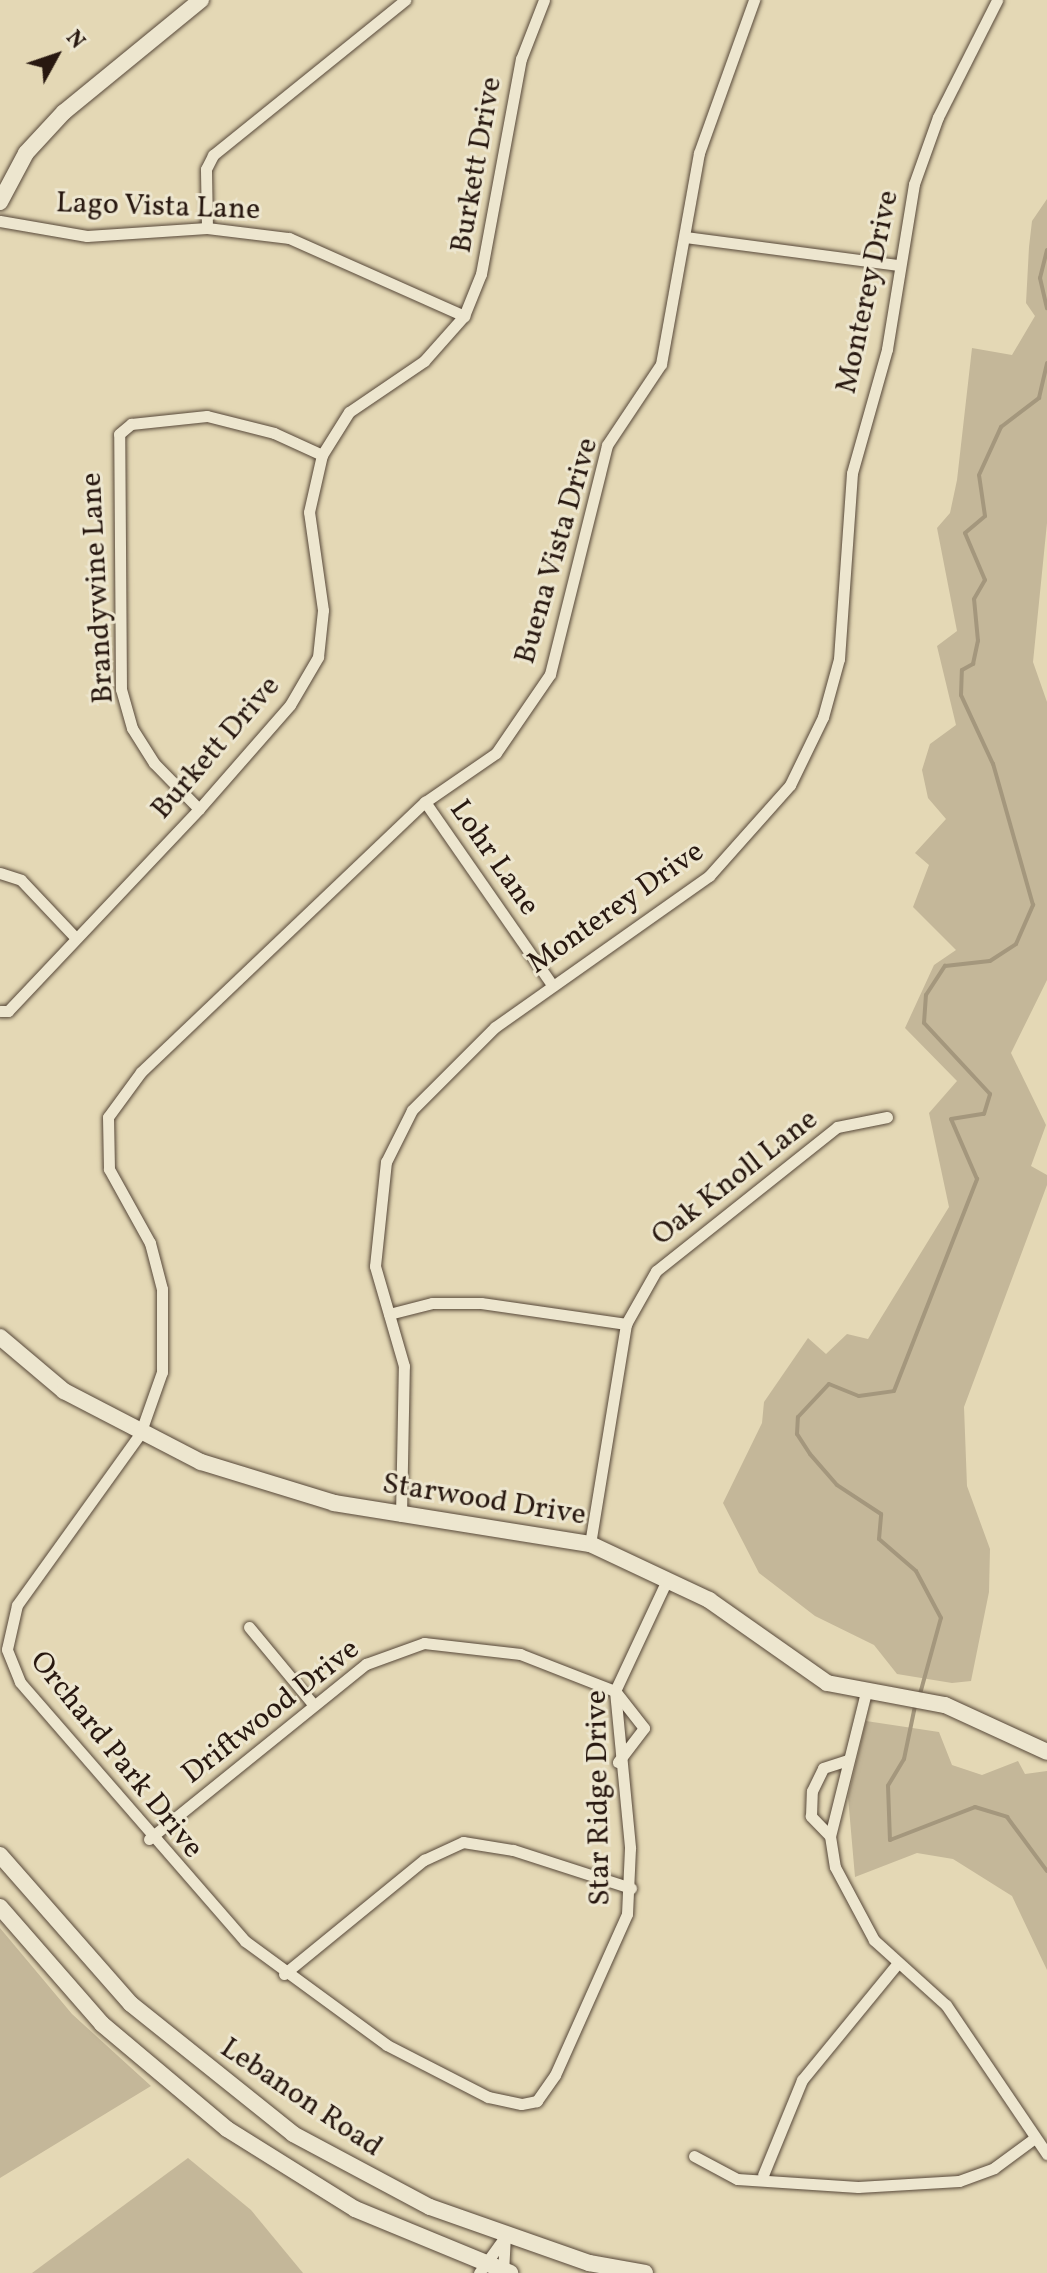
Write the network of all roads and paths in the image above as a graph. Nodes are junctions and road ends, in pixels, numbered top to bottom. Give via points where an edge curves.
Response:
1 (405, 0) edge
2 (544, 0) edge
3 (754, 0) edge
4 (997, 0) edge
5 (196, 2) edge
6 (0, 202) edge
7 (0, 221) edge
8 (207, 228) junction
9 (685, 237) junction
10 (897, 265) junction
11 (464, 316) junction
12 (322, 455) junction
13 (425, 802) junction
14 (199, 809) junction
15 (0, 873) edge
16 (73, 935) junction
17 (550, 982) junction
18 (0, 1011) edge
19 (887, 1117) dead end
20 (105, 1148) joint
21 (389, 1314) junction
22 (626, 1324) junction
23 (0, 1337) edge
24 (140, 1434) junction
25 (401, 1516) junction
26 (590, 1544) junction
27 (667, 1580) junction
28 (249, 1627) dead end
29 (615, 1691) junction
30 (865, 1696) junction
31 (313, 1704) junction
32 (1047, 1752) edge
33 (848, 1760) junction
34 (618, 1762) junction
35 (830, 1836) junction
36 (149, 1839) junction
37 (0, 1855) edge
38 (631, 1888) junction
39 (0, 1907) edge
40 (897, 1964) junction
41 (284, 1974) junction
42 (537, 2101) joint
43 (1032, 2140) junction
44 (1047, 2154) edge
45 (694, 2156) dead end
46 (763, 2175) junction
47 (505, 2237) junction
48 (481, 2268) edge
49 (506, 2272) edge
50 (645, 2273) edge

1 - 8 street via 213,155
2 - 11 street, Burkett Drive via 521,59 481,274
3 - 9 street, Buena Vista Drive via 711,111
4 - 10 street, Monterey Drive via 923,153
5 - 6 street via 64,112 26,153
7 - 8 street, Lago Vista Lane via 87,236
8 - 11 street, Lago Vista Lane via 289,238
9 - 10 street
9 - 13 street, Buena Vista Drive via 661,364 607,445 550,674 496,753
10 - 17 street, Monterey Drive via 887,349 852,473 839,659 823,717 790,785 709,876
11 - 12 street, Burkett Drive via 424,361 349,412
12 - 14 street, Burkett Drive via 309,512 323,610 318,657 290,705
12 - 14 street, Brandywine Lane via 274,433 207,416 131,424 119,434 121,689 132,728 154,763
13 - 17 street, Lohr Lane
13 - 20 street, Buena Vista Drive via 130,1083 108,1117
14 - 16 street, Burkett Drive
15 - 16 street via 21,880
16 - 18 street, Burkett Drive via 8,1011
17 - 21 street, Monterey Drive via 412,1110 386,1162 375,1266
19 - 22 street, Oak Knoll Lane via 837,1127 725,1220 687,1240 656,1271
20 - 24 street, Orchard Park Drive via 154,1252 162,1289 163,1365
21 - 22 street via 432,1303 481,1303
21 - 25 street, Monterey Drive via 404,1366
22 - 26 street, Oak Knoll Lane
23 - 24 street, Starwood Drive via 64,1391
24 - 25 street, Starwood Drive via 265,1485
24 - 36 street, Orchard Park Drive via 17,1605 7,1640 20,1682
25 - 26 street, Starwood Drive
26 - 27 street, Starwood Drive
27 - 29 street, Star Ridge Drive
27 - 30 street, Starwood Drive via 709,1600 827,1683
28 - 31 street
29 - 31 street, Driftwood Drive via 520,1654 424,1643 396,1648
29 - 34 street, Star Ridge Drive
29 - 34 street via 644,1728
30 - 32 street, Starwood Drive via 945,1705
30 - 33 street
31 - 36 street, Driftwood Drive
33 - 35 street
33 - 35 street via 823,1768 812,1791 811,1816
34 - 38 street, Star Ridge Drive
35 - 40 street via 853,1907
36 - 41 street, Orchard Park Drive
37 - 47 street, Lebanon Road via 104,1976 206,2070 339,2161
38 - 41 street via 463,1842 424,1860
38 - 42 street, Star Ridge Drive via 617,1945
39 - 48 street, Lebanon Road via 102,2024 227,2129 355,2209
40 - 43 street via 946,2005
40 - 46 street via 802,2080
41 - 42 street, Orchard Park Drive via 444,2076 503,2103
43 - 44 street
43 - 46 street via 994,2168 959,2181 858,2187
45 - 46 street via 722,2175
47 - 48 street
47 - 49 street
47 - 50 street, Lebanon Road
48 - 49 street, Lebanon Road

